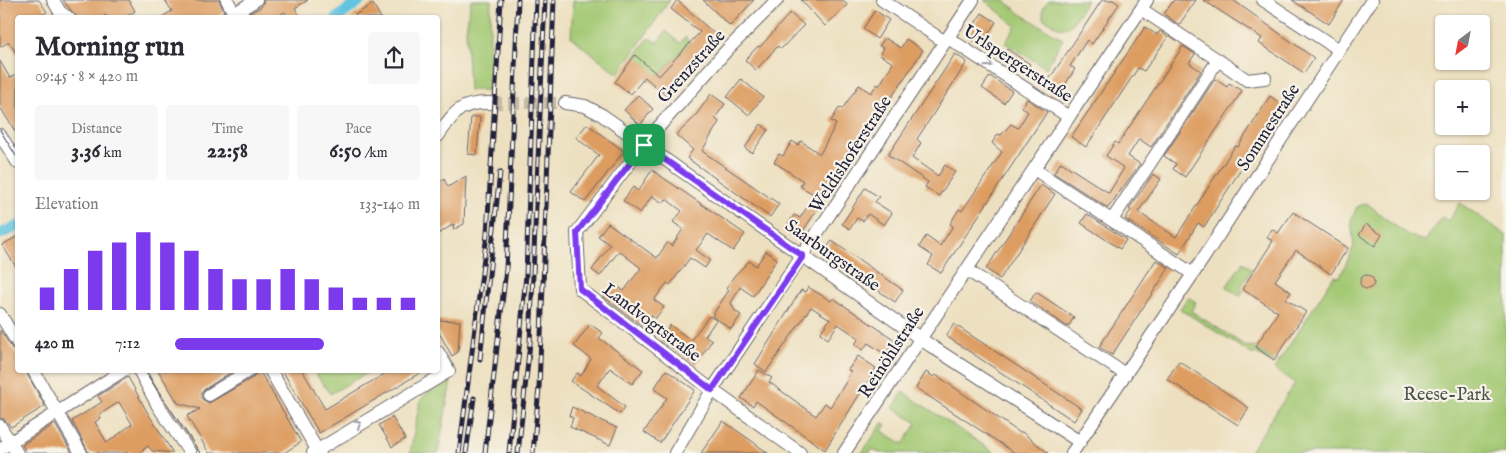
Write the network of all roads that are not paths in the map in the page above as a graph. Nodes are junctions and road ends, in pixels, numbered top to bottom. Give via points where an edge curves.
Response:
1 (53, 0) edge
2 (227, 0) edge
3 (256, 0) edge
4 (777, 0) edge
5 (882, 0) edge
6 (973, 0) edge
7 (1263, 0) edge
8 (1372, 0) edge
9 (1144, 5) edge
10 (62, 15) edge
11 (233, 15) edge
12 (234, 15) edge
13 (947, 40) junction
14 (1339, 50) junction
15 (1218, 60) junction
16 (1265, 78) dead end
17 (490, 103) tunnel mouth
18 (564, 103) tunnel mouth
19 (1069, 117) junction
20 (440, 133) edge
21 (0, 134) edge
22 (13, 145) edge
23 (644, 145) junction
24 (1034, 169) junction
25 (1112, 220) junction
26 (803, 256) junction
27 (967, 270) junction
28 (1194, 274) junction
29 (580, 289) joint
30 (0, 314) edge
31 (921, 338) junction
32 (15, 339) edge
33 (440, 355) edge
34 (35, 373) edge
35 (119, 373) edge
36 (141, 373) edge
37 (245, 373) edge
38 (272, 373) edge
39 (1125, 374) junction
40 (712, 390) junction
41 (209, 395) dead end
42 (57, 412) junction
43 (0, 426) edge
44 (9, 448) edge
45 (1076, 448) edge
46 (316, 452) edge
47 (81, 453) edge
48 (190, 453) edge
49 (675, 453) edge
50 (800, 453) edge
51 (844, 453) edge

1 - 10 street
2 - 11 street
3 - 12 street
4 - 23 street, Grenzstraße
5 - 13 street, Urlspergerstraße
6 - 13 street, Weldishoferstraße
7 - 14 street
8 - 14 street, Sommestraße
9 - 15 street, Reinöhlstraße
9 - 19 street, Reinöhlstraße
13 -> 19 street, Urlspergerstraße
13 - 26 street, Weldishoferstraße
14 - 28 street, Sommestraße
15 - 16 street, Reinöhlstraße via 1247,80
15 - 25 street
17 - 20 street via 464,105 453,114
18 - 23 street, Saarburgstraße via 593,109
19 - 24 street, Reinöhlstraße
21 - 22 street
23 - 26 street, Saarburgstraße
23 - 29 street, Grenzstraße via 577,232
24 - 25 street
24 - 27 street, Reinöhlstraße
25 - 28 street
26 - 31 street, Saarburgstraße
26 - 40 street, Weldishoferstraße
27 - 31 street, Reinöhlstraße
27 - 39 street
28 - 39 street, Sommestraße
29 - 40 street, Landvogtstraße
30 - 32 street
31 - 45 street, Saarburgstraße
31 - 51 street, Reinöhlstraße
46 -> 33 street via 449,371
34 - 42 street
35 - 42 street
36 - 48 street via 158,406
37 - 41 street
38 - 46 street
39 - 45 street, Sommestraße
40 - 49 street, Weldishoferstraße
40 - 50 street, Landvogtstraße
42 - 44 street
42 - 47 street
43 - 44 street

